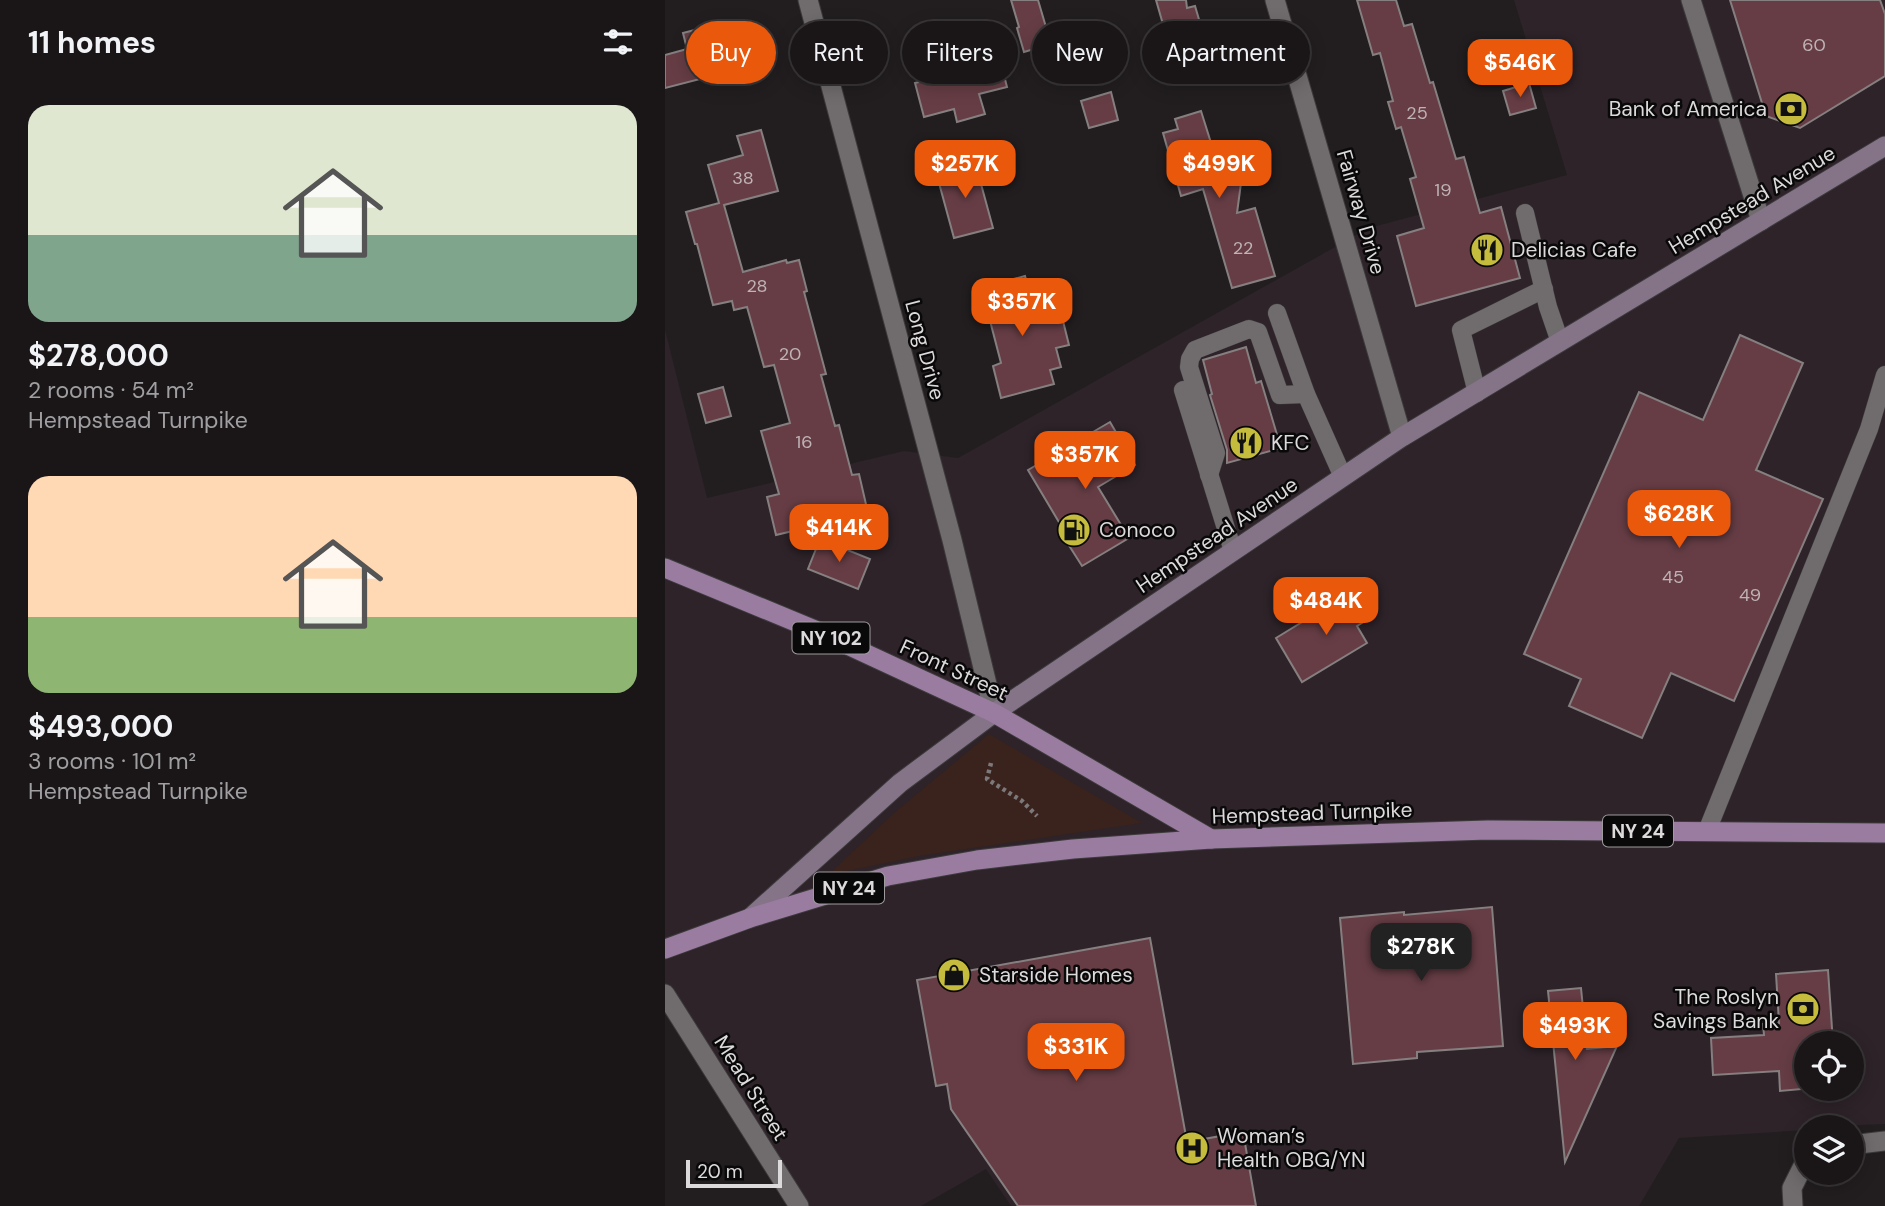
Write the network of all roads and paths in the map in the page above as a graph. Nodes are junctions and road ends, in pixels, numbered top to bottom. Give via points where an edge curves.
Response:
1 (808, 0) edge
2 (1275, 0) edge
3 (1691, 0) edge
4 (1885, 146) edge
5 (1525, 213) dead end
6 (1761, 221) junction
7 (1544, 289) junction
8 (1277, 313) dead end
9 (1560, 342) junction
10 (1885, 375) edge
11 (1183, 390) dead end
12 (1476, 393) junction
13 (1306, 394) junction
14 (1402, 437) junction
15 (1209, 475) junction
16 (1343, 477) junction
17 (1233, 551) junction
18 (665, 568) edge
19 (994, 713) junction
20 (991, 763) dead end
21 (1037, 816) dead end
22 (1707, 831) junction
23 (1885, 832) edge
24 (1211, 839) junction
25 (750, 918) junction
26 (665, 949) edge
27 (665, 994) edge
28 (1885, 1141) edge
29 (1864, 1143) edge
30 (1794, 1184) edge
31 (799, 1206) edge
32 (1793, 1206) edge

1 - 19 street, Long Drive
2 - 14 street, Fairway Drive
3 - 6 street
4 - 6 main road, Hempstead Avenue
5 - 7 lane
6 - 9 main road, Hempstead Avenue
7 - 9 lane
7 - 12 lane via 1461,330
8 - 13 lane
9 - 12 main road, Hempstead Avenue
10 - 22 lane via 1869,429
11 - 15 lane
12 - 14 main road, Hempstead Avenue
13 - 15 lane via 1280,395 1258,332 1249,329 1195,351 1189,367 1216,453
13 - 16 lane
14 - 16 main road, Hempstead Avenue
15 - 17 lane
16 - 17 main road, Hempstead Avenue
17 - 19 main road, Hempstead Avenue
18 - 19 main road, Front Street / NY 102 via 815,630
19 - 24 main road, Front Street / NY 102
19 - 25 main road, Hempstead Avenue via 901,783
20 - 21 path via 987,779
22 - 23 main road, Hempstead Turnpike / NY 24
22 - 24 main road, Hempstead Turnpike / NY 24 via 1488,830
24 - 25 main road, Hempstead Turnpike / NY 24 via 977,860 888,877
25 - 26 main road, NY 24
27 - 31 street, Mead Street
28 - 29 street
30 - 32 street

